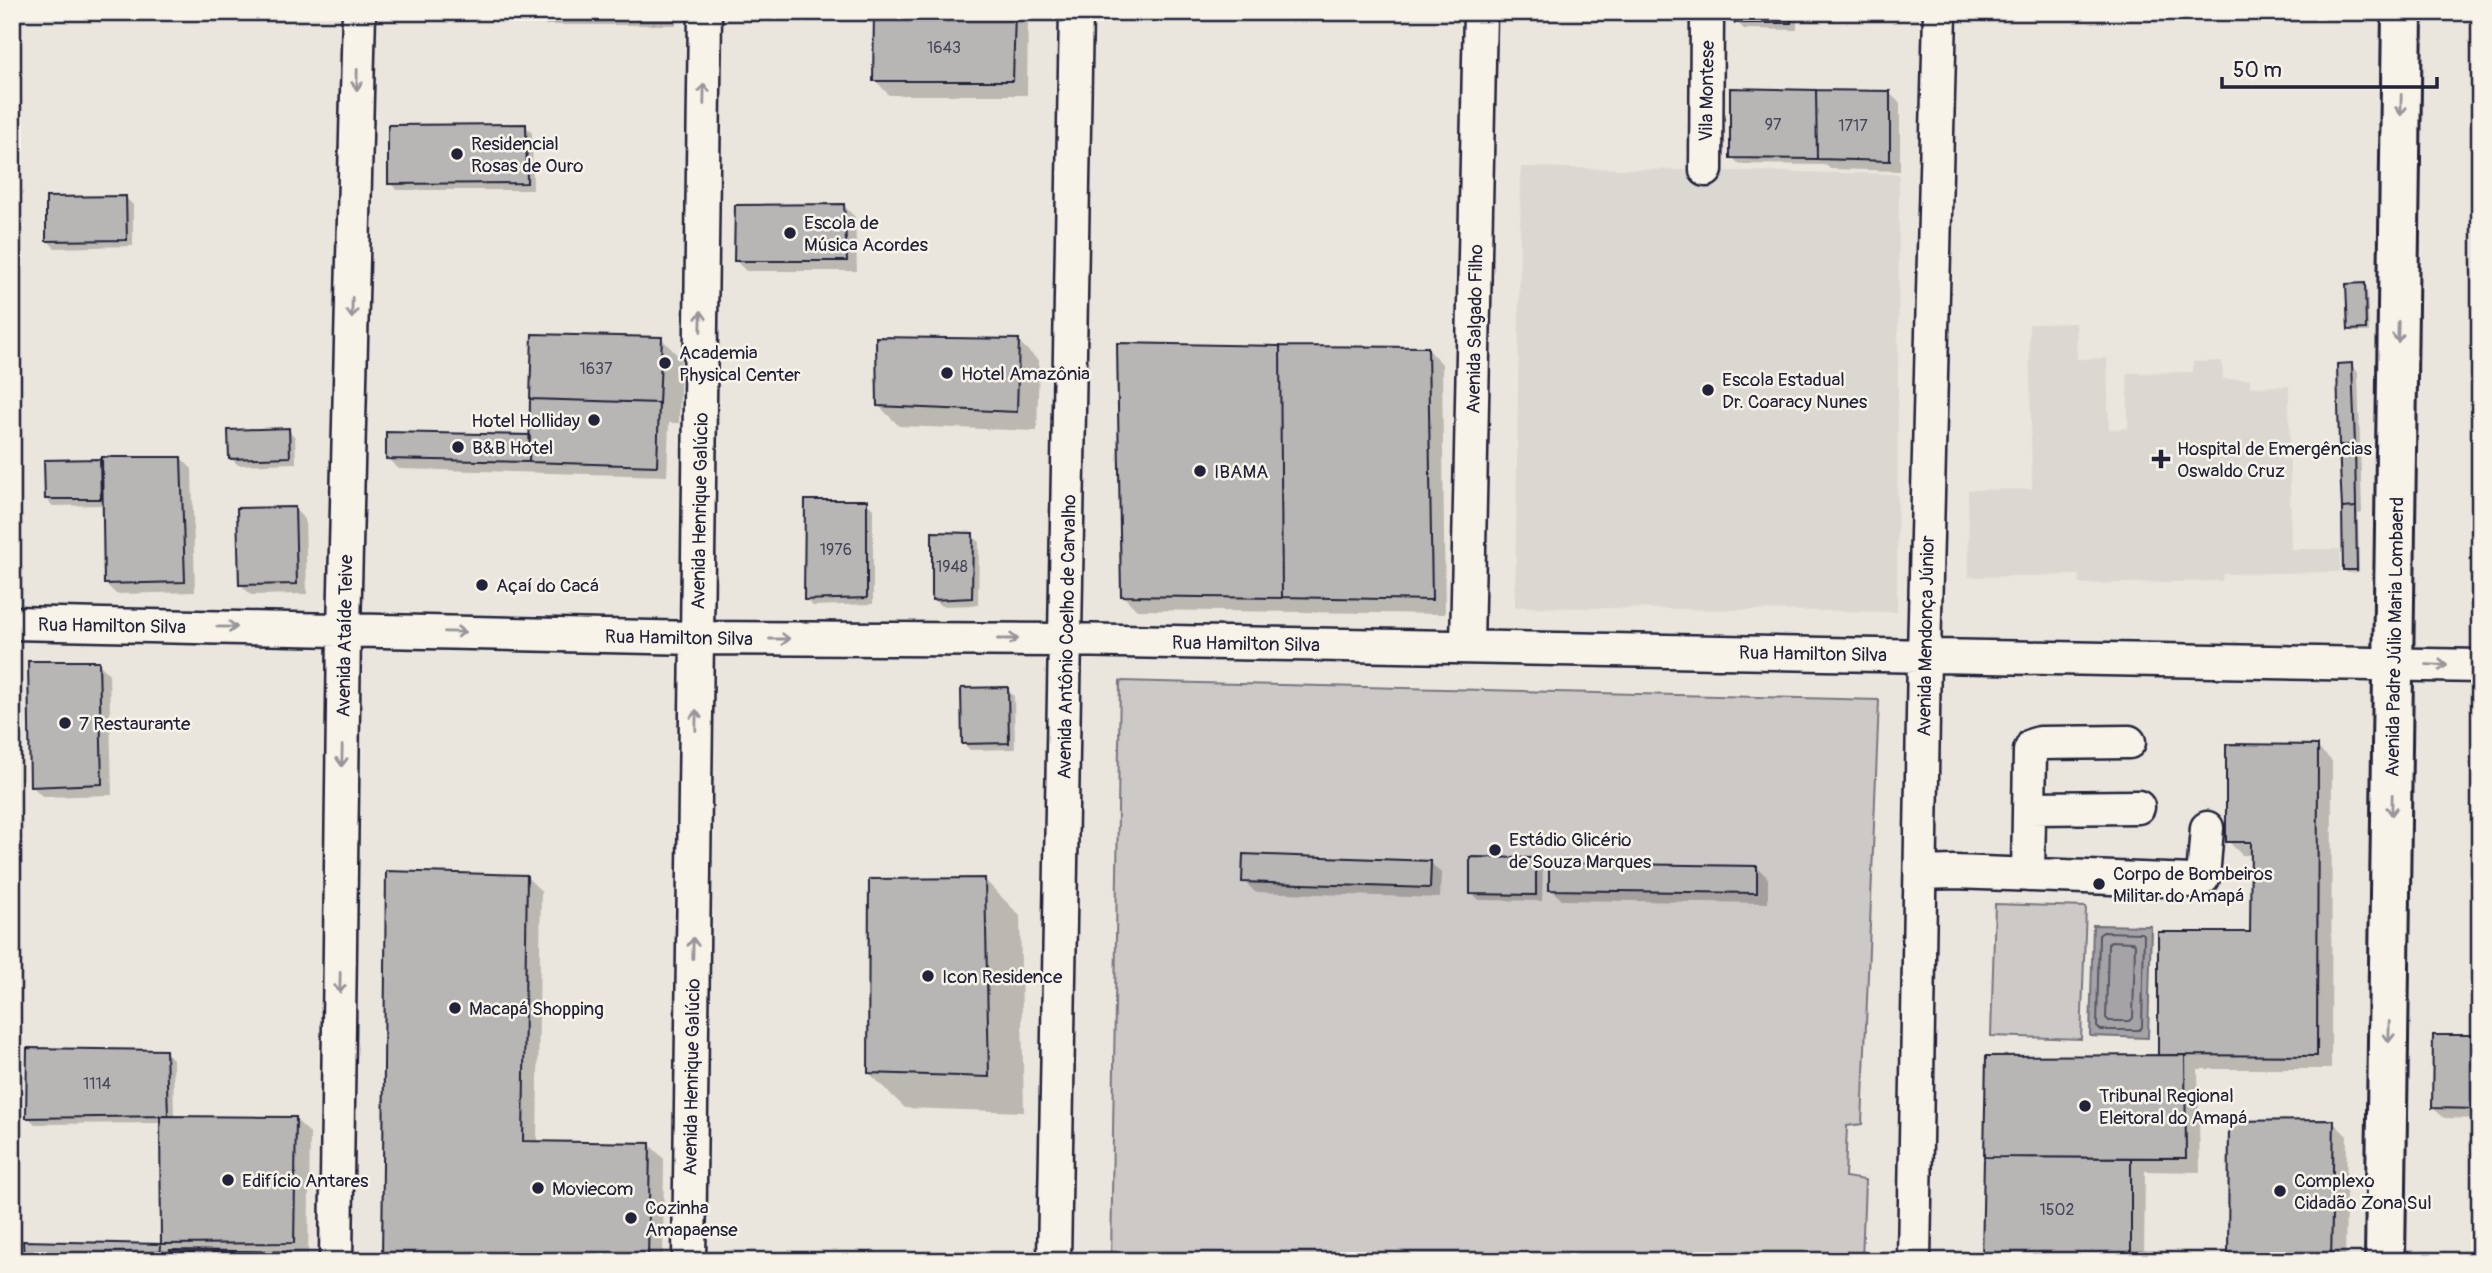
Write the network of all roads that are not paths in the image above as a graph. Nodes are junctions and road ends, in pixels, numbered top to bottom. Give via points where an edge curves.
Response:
1 (359, 12) edge
2 (705, 12) edge
3 (1076, 12) edge
4 (1480, 12) edge
5 (1707, 12) edge
6 (1940, 12) edge
7 (2402, 12) edge
8 (1706, 170) dead end
9 (12, 623) edge
10 (344, 630) junction
11 (698, 638) junction
12 (1066, 640) junction
13 (1467, 646) junction
14 (1924, 655) junction
15 (2394, 663) junction
16 (2480, 666) edge
17 (2129, 742) dead end
18 (2138, 807) dead end
19 (2029, 808) junction
20 (2207, 828) dead end
21 (1921, 873) junction
22 (2028, 875) junction
23 (336, 1261) edge
24 (689, 1261) edge
25 (1054, 1261) edge
26 (1914, 1261) edge
27 (2385, 1261) edge

1 -> 10 street, Avenida Ataíde Teive
11 -> 2 street, Avenida Henrique Galúcio
3 - 12 street, Avenida Antônio Coelho de Carvalho
4 - 13 street, Avenida Salgado Filho
5 - 8 street, Vila Montese
6 - 14 street, Avenida Mendonça Júnior
7 -> 15 main road, Avenida Padre Júlio Maria Lombaerd
9 -> 10 street, Rua Hamilton Silva
10 -> 11 street, Rua Hamilton Silva
10 -> 23 street, Avenida Ataíde Teive
11 -> 12 street, Rua Hamilton Silva
24 -> 11 street, Avenida Henrique Galúcio
12 - 13 street, Rua Hamilton Silva
12 - 25 street, Avenida Antônio Coelho de Carvalho
13 - 14 street, Rua Hamilton Silva
14 - 15 street, Rua Hamilton Silva
14 - 21 street, Avenida Mendonça Júnior
15 -> 16 street, Rua Hamilton Silva
15 -> 27 main road, Avenida Padre Júlio Maria Lombaerd
17 - 19 street via 2033,745
18 - 19 street
19 - 22 street
20 - 22 street via 2203,878 2193,881
21 - 22 street
21 - 26 street, Avenida Mendonça Júnior

